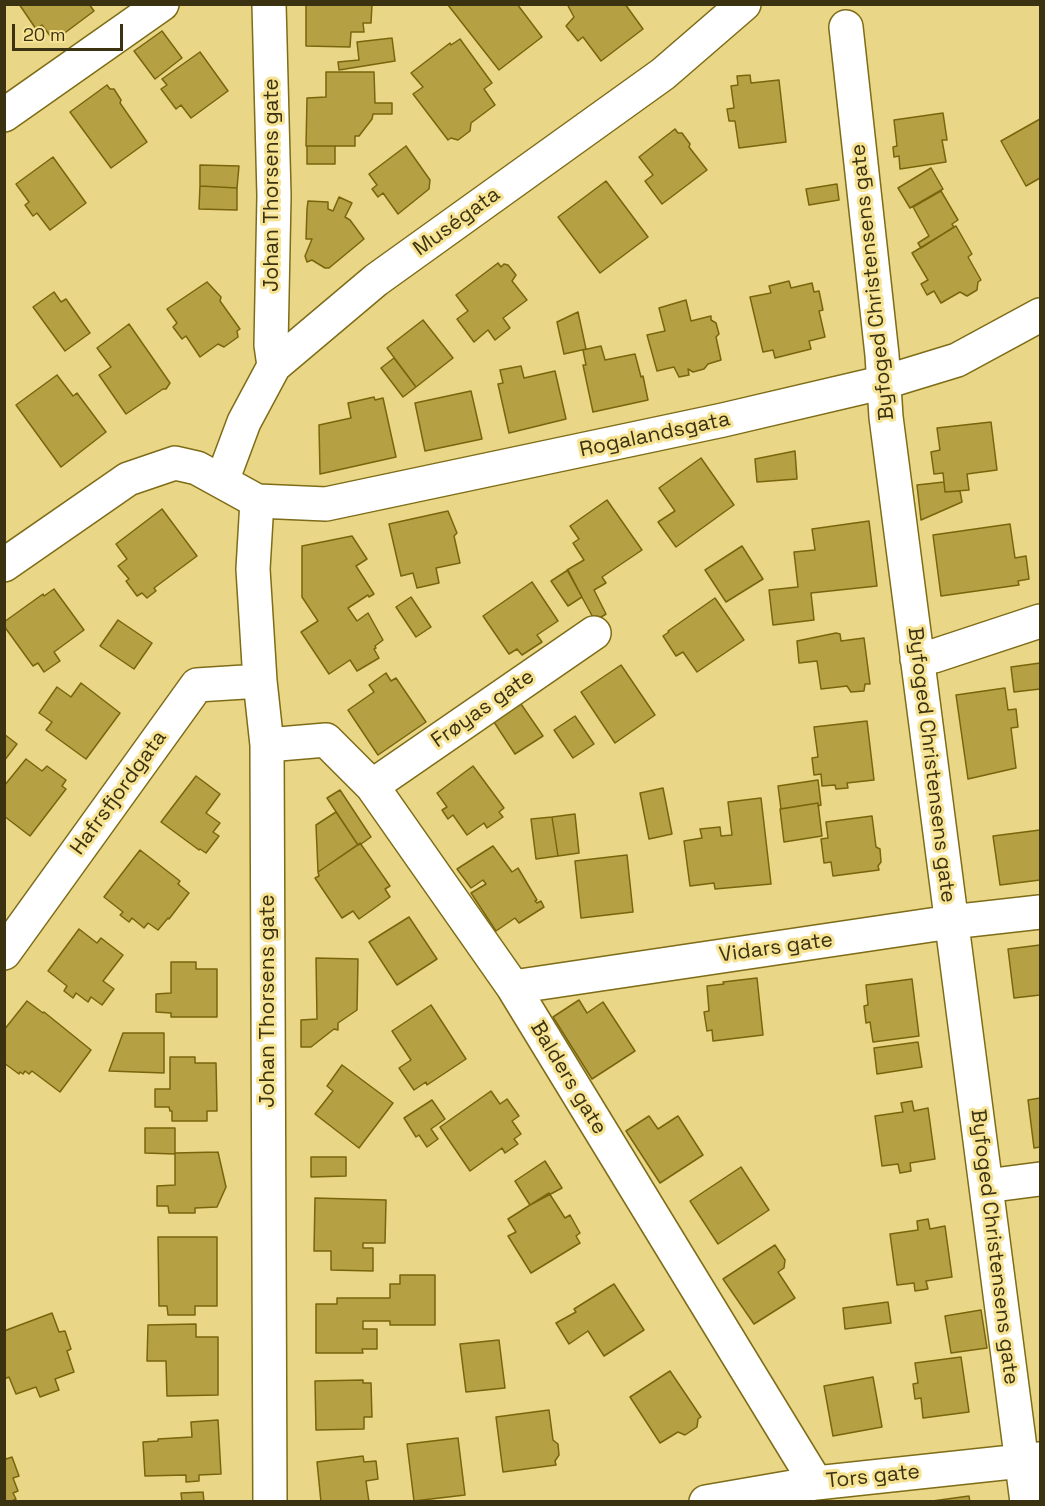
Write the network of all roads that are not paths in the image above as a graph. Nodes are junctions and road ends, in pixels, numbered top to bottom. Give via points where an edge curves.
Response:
1 (162, 4) edge
2 (269, 4) edge
3 (744, 4) edge
4 (846, 27) dead end
5 (4, 115) edge
6 (1041, 315) edge
7 (274, 366) junction
8 (885, 382) junction
9 (222, 481) junction
10 (257, 501) junction
11 (4, 565) edge
12 (1041, 621) edge
13 (594, 633) dead end
14 (917, 658) junction
15 (260, 681) junction
16 (267, 745) junction
17 (372, 786) junction
18 (1041, 912) edge
19 (951, 922) junction
20 (4, 953) edge
21 (513, 987) junction
22 (1041, 1179) edge
23 (986, 1186) junction
24 (1031, 1461) edge
25 (816, 1484) junction
26 (270, 1502) edge
27 (706, 1502) edge
28 (1026, 1502) edge

1 - 5 street
2 - 7 street, Johan Thorsens gate
3 - 7 street, Muségata via 663,74 376,280
4 - 8 street, Byfoged Christensens gate
6 - 8 street, Rogalandsgata via 957,360
7 - 9 street, Muségata via 244,422
8 - 10 street, Rogalandsgata via 326,504
8 - 14 street, Byfoged Christensens gate via 886,417
9 - 10 street
9 - 11 street via 197,468 175,463 128,479
10 - 15 street, Johan Thorsens gate via 253,569
12 - 14 street
13 - 17 street, Frøyas gate
14 - 19 street, Byfoged Christensens gate
15 - 16 street, Johan Thorsens gate
15 - 20 street, Hafrsfjordgata via 197,685
16 - 17 street, Balders gate via 326,740
16 - 26 street, Johan Thorsens gate
17 - 21 street, Balders gate
18 - 19 street, Vidars gate
19 - 21 street, Vidars gate
19 - 23 street, Byfoged Christensens gate
21 - 25 street, Balders gate
22 - 23 street
23 - 24 street, Byfoged Christensens gate
24 - 25 street, Tors gate
24 - 28 street, Byfoged Christensens gate
25 - 27 street, Tors gate

